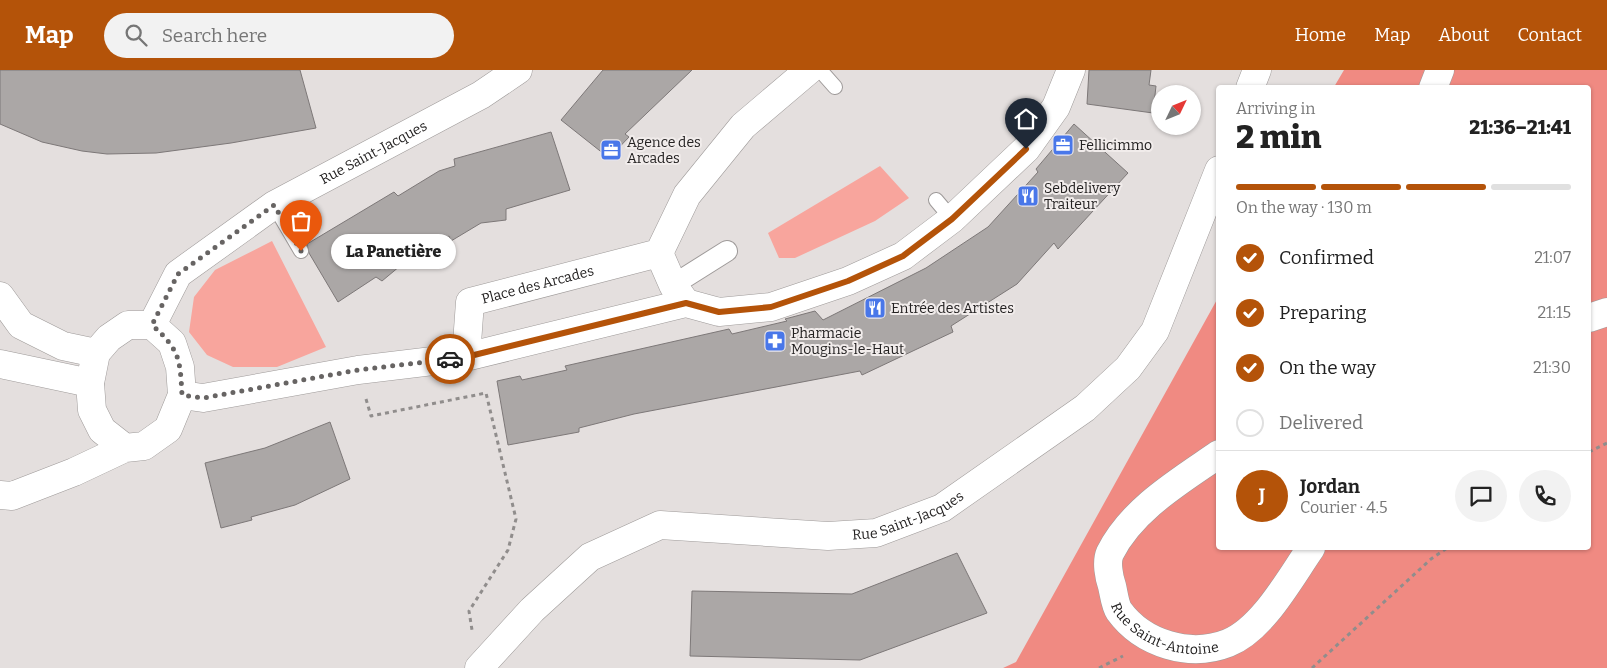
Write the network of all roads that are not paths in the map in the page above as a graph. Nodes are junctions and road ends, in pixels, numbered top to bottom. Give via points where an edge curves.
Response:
1 (518, 70) edge
2 (809, 70) edge
3 (820, 70) edge
4 (1072, 70) edge
5 (1257, 70) edge
6 (1440, 70) edge
7 (1251, 85) edge
8 (1434, 85) edge
9 (835, 87) dead end
10 (1216, 178) edge
11 (274, 205) junction
12 (301, 251) dead end
13 (727, 251) dead end
14 (659, 253) junction
15 (679, 294) junction
16 (0, 296) edge
17 (1607, 312) edge
18 (1591, 317) edge
19 (152, 325) junction
20 (96, 353) junction
21 (466, 357) junction
22 (0, 364) edge
23 (90, 383) junction
24 (182, 395) junction
25 (124, 448) junction
26 (1216, 456) edge
27 (0, 495) edge
28 (1311, 550) edge
29 (479, 668) edge

1 - 11 street, Rue Saint-Jacques via 481,95
2 - 14 street via 743,126 687,195
3 - 9 lane
4 - 15 street via 1056,107 1026,149 944,209 903,256 848,281 771,307 719,312
5 - 7 street
6 - 8 street
10 - 29 street, Rue Saint-Jacques via 1155,331 1128,368 1085,408 942,508 876,534 828,536 660,525 590,557 532,610
11 - 12 lane
11 - 19 street, Rue Saint-Jacques via 178,274
13 - 15 street
14 - 15 street
14 - 21 street, Place des Arcades via 470,302
15 - 21 street
16 - 20 street via 21,324 64,346
17 - 18 street
19 - 20 street via 128,325 109,338
19 - 24 street via 172,343 180,367
20 - 23 street
21 - 24 street via 358,370 203,398
22 - 23 street
23 - 25 street via 92,410 102,430
24 - 25 street via 168,429 144,446
25 - 27 street via 12,496
26 - 28 street, Rue Saint-Antoine via 1172,486 1126,526 1109,555 1109,576 1118,610 1136,630 1175,648 1205,649 1228,643 1256,624

